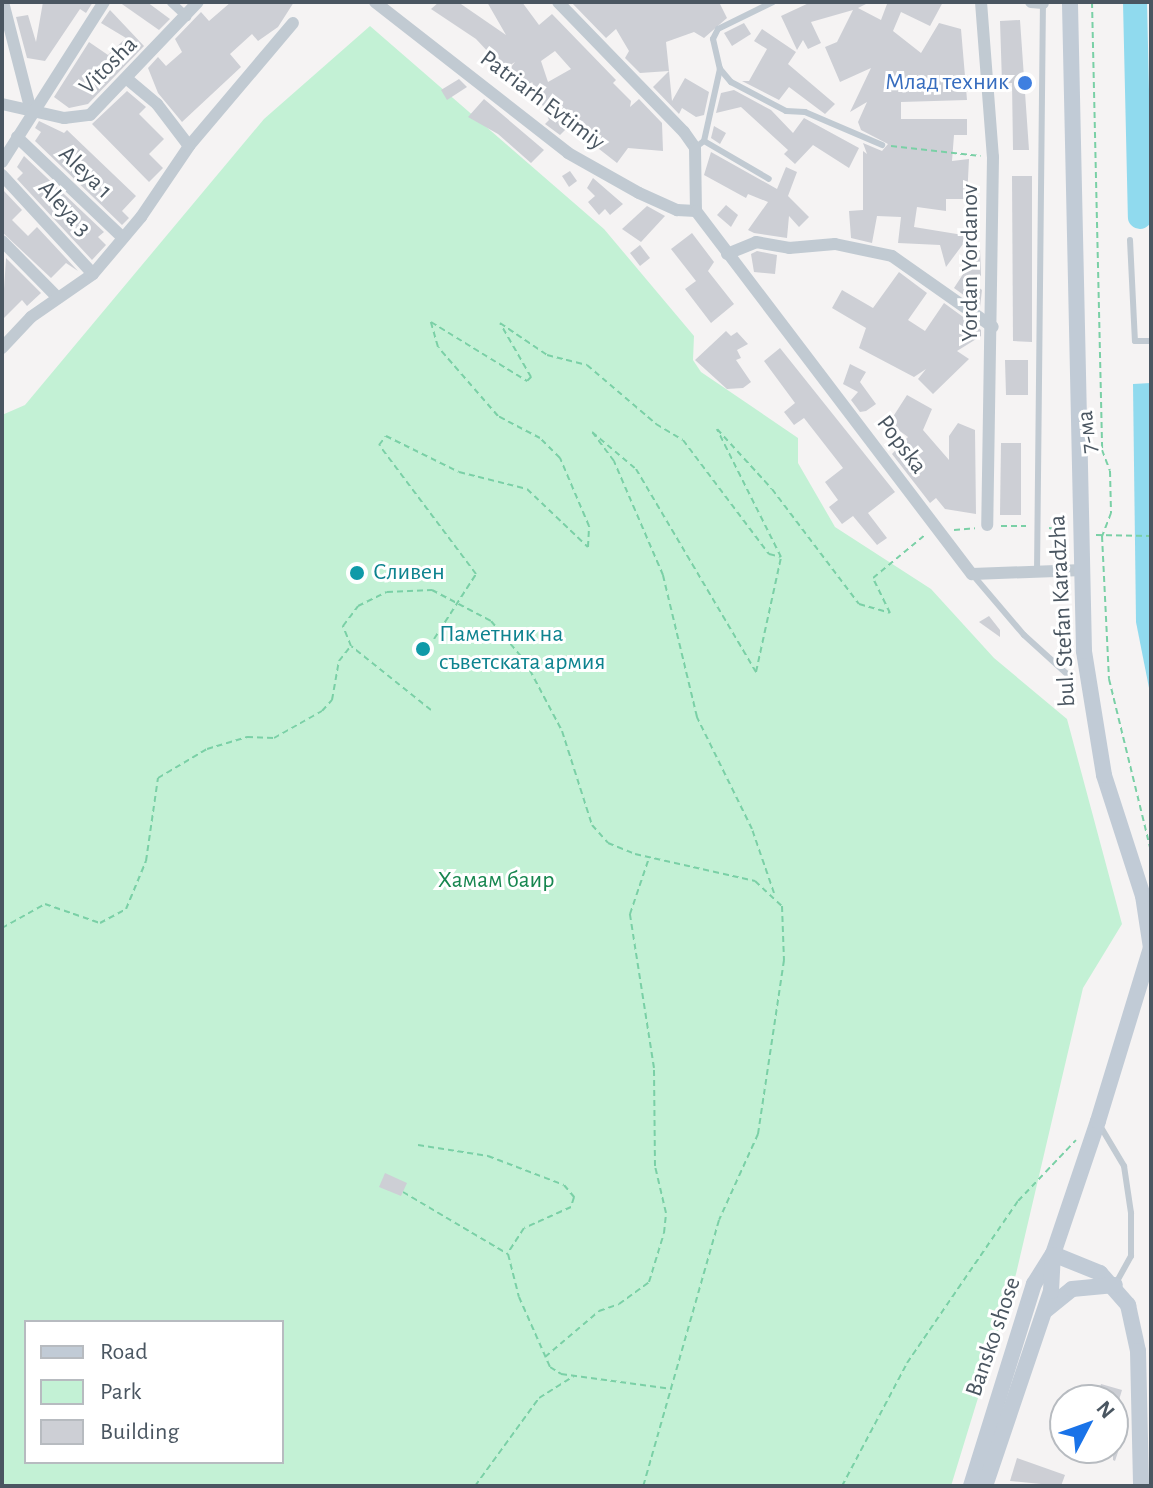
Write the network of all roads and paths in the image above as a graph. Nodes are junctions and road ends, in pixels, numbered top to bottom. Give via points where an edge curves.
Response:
1 (3, 2) edge
2 (104, 2) edge
3 (171, 2) edge
4 (198, 2) edge
5 (375, 2) edge
6 (558, 2) edge
7 (773, 2) edge
8 (981, 2) edge
9 (1039, 2) edge
10 (1070, 2) edge
11 (1092, 2) edge
12 (186, 16) junction
13 (293, 23) dead end
14 (720, 69) junction
15 (128, 80) junction
16 (2, 104) edge
17 (31, 111) junction
18 (17, 137) junction
19 (700, 145) junction
20 (882, 145) joint
21 (189, 146) junction
22 (993, 157) junction
23 (2, 161) edge
24 (2, 175) edge
25 (769, 179) dead end
26 (696, 211) junction
27 (123, 238) junction
28 (1130, 240) dead end
29 (2, 241) edge
30 (727, 254) junction
31 (93, 274) junction
32 (58, 298) junction
33 (993, 327) junction
34 (1151, 341) edge
35 (2, 348) edge
36 (987, 525) joint
37 (935, 526) junction
38 (1102, 536) junction
39 (1151, 536) edge
40 (781, 557) junction
41 (1083, 570) junction
42 (1037, 572) junction
43 (972, 574) junction
44 (462, 603) junction
45 (434, 639) dead end
46 (351, 646) junction
47 (1067, 674) dead end
48 (431, 710) dead end
49 (1151, 851) edge
50 (649, 858) junction
51 (776, 898) junction
52 (2, 928) edge
53 (1098, 1121) junction
54 (1076, 1139) dead end
55 (418, 1145) dead end
56 (403, 1192) dead end
57 (508, 1254) junction
58 (1053, 1254) junction
59 (1115, 1285) junction
60 (1043, 1313) junction
61 (545, 1357) junction
62 (575, 1376) junction
63 (673, 1389) junction
64 (475, 1486) edge
65 (643, 1486) edge
66 (842, 1486) edge
67 (971, 1486) edge
68 (985, 1486) edge
69 (1141, 1486) edge

1 - 17 street
2 - 17 street
3 - 12 street
4 - 12 street, Vitosha
5 - 26 street, Patriarh Evtimiy via 568,153 639,193 677,210
6 - 19 street
7 - 14 lane via 718,29 713,39
8 - 22 street, Yordan Yordanov
9 - 42 lane
10 - 41 main road, bul. Stefan Karadzha
11 - 38 path, 7-ма via 1102,450 1110,471 1111,513
12 - 15 street, Vitosha
13 - 21 street
14 - 19 lane
14 - 20 lane via 731,82 786,111 805,112
15 - 17 street, Vitosha via 90,115 64,118
15 - 21 street via 157,104
16 - 17 street, Vitosha
17 - 18 street
18 - 23 street
18 - 27 street, Aleya 1
19 - 25 lane
19 - 26 street
20 - 22 path
21 - 27 street
22 - 33 street, Yordan Yordanov
24 - 31 street, Aleya 3
26 - 30 street, Popska
27 - 31 street
28 - 34 lane via 1135,341
29 - 32 street
30 - 33 street via 756,242 789,248 835,244 892,256
30 - 37 street, Popska
31 - 32 street
32 - 35 street
33 - 36 street, Yordan Yordanov
36 - 37 path via 959,531
37 - 40 path via 873,578 890,613 859,604 772,489 717,429
37 - 43 street, Popska
38 - 39 path
38 - 49 path, 7-ма via 1109,679
40 - 44 path via 769,554 683,440 656,424 587,365 547,355 500,323 531,377 527,381 431,322 438,347 498,416 540,438 560,458 589,526 588,547 527,489 459,472 386,436 379,445 476,574
40 - 51 path via 756,672 636,469 592,432 614,461 663,575 697,717 752,829
41 - 42 street
41 - 53 main road, bul. Stefan Karadzha via 1091,715 1104,775 1143,896 1151,948
42 - 43 street
43 - 47 lane via 1024,635
44 - 45 path
44 - 46 path via 432,590 387,592 358,606 343,626
44 - 50 path via 491,621 525,661 573,758 592,825 608,843
46 - 48 path
46 - 52 path via 339,661 332,700 322,711 274,738 228,741 158,778 146,861 126,909 100,923 45,904
50 - 51 path via 755,881
50 - 61 path via 630,914 654,1068 655,1166 666,1213 649,1282 599,1311
51 - 63 path via 786,932 784,960 758,1134 719,1220
53 - 58 main road, bul. Stefan Karadzha
53 - 59 lane via 1124,1166 1131,1213 1131,1256
54 - 66 path via 1018,1201 907,1363
55 - 57 path via 488,1156 564,1185 574,1197 571,1207 524,1228
56 - 57 path
57 - 61 path via 519,1297
58 - 59 main road via 1100,1273
58 - 60 main road, Bansko shose via 1051,1291
58 - 67 main road, Bansko shose via 1034,1284
59 - 60 main road via 1072,1289
59 - 69 main road via 1128,1305 1138,1351
60 - 68 main road, Bansko shose
61 - 62 path via 550,1367
62 - 63 path
62 - 64 path via 539,1398
63 - 65 path

